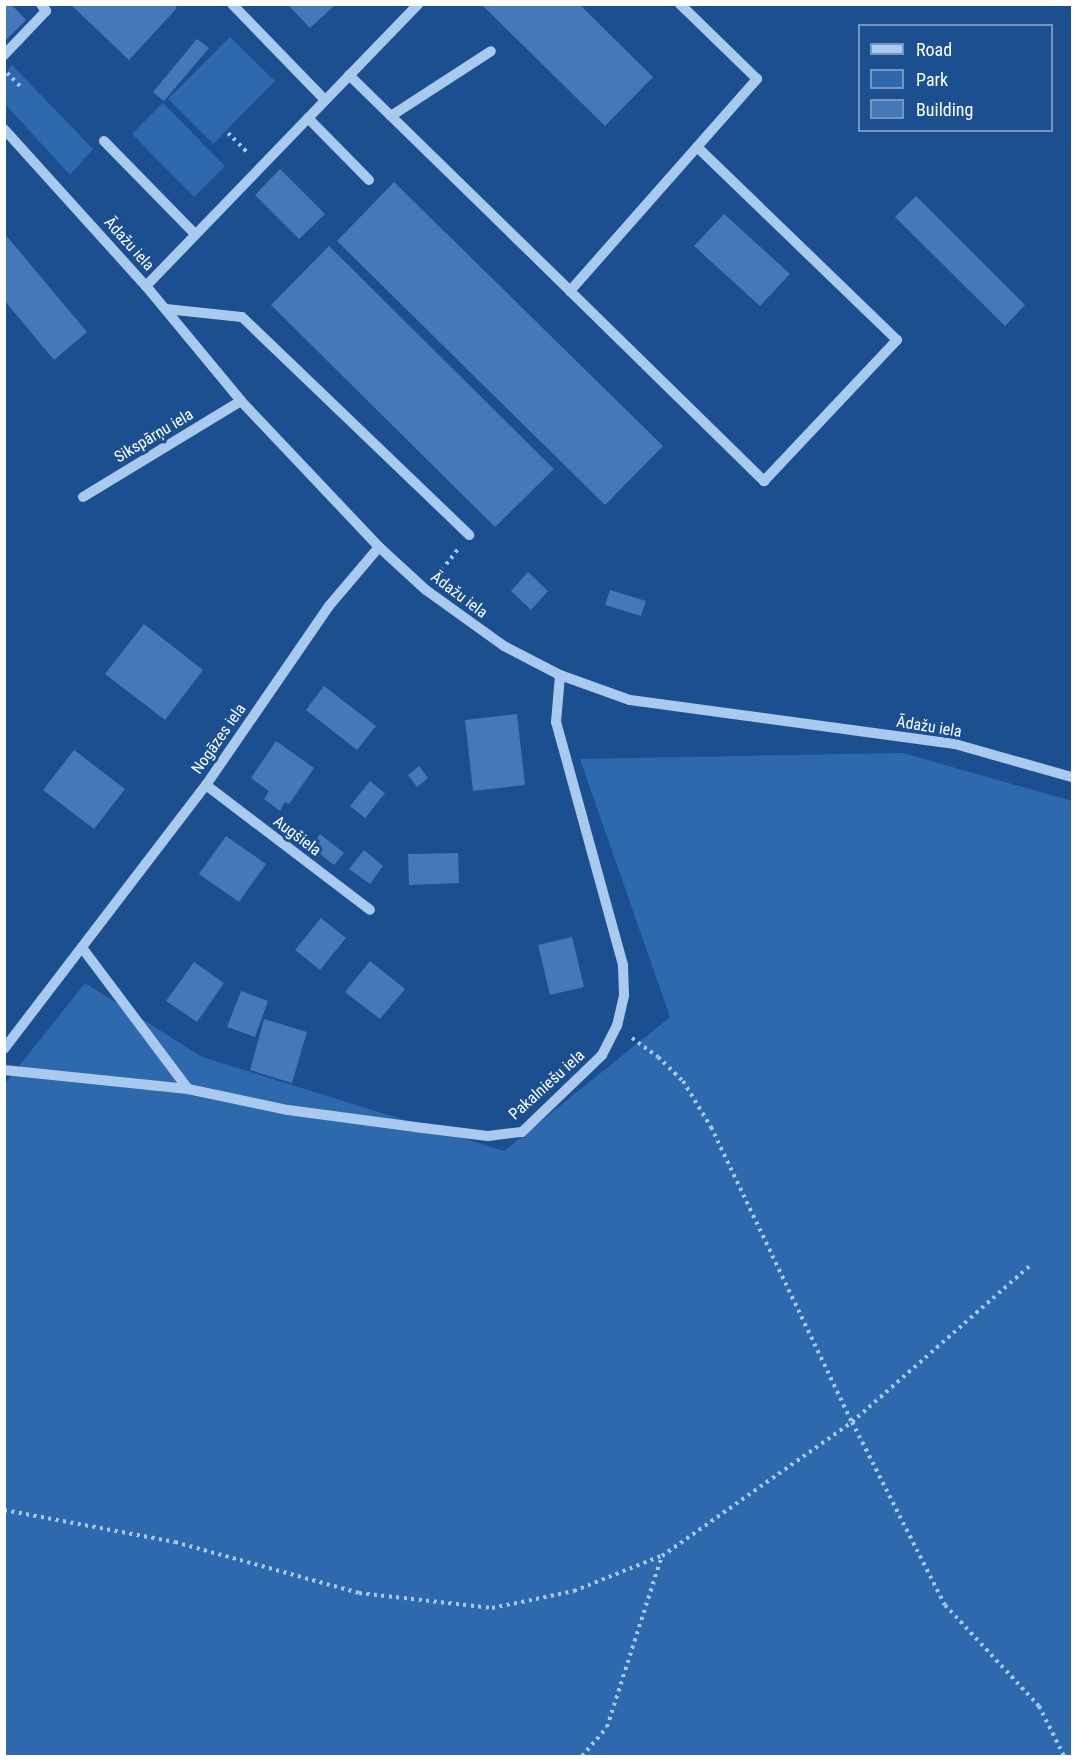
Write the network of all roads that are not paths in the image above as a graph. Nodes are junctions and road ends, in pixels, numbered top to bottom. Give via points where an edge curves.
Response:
1 (41, 4) edge
2 (232, 4) edge
3 (418, 4) edge
4 (680, 4) edge
5 (490, 51) dead end
6 (4, 55) edge
7 (349, 75) junction
8 (325, 100) junction
9 (391, 116) junction
10 (308, 118) junction
11 (4, 129) edge
12 (104, 141) dead end
13 (697, 147) junction
14 (369, 180) dead end
15 (195, 234) junction
16 (146, 285) junction
17 (570, 291) junction
18 (166, 309) junction
19 (241, 401) junction
20 (83, 496) dead end
21 (469, 536) road end
22 (379, 547) junction
23 (560, 675) junction
24 (1072, 777) edge
25 (206, 785) junction
26 (370, 910) dead end
27 (83, 949) junction
28 (4, 1049) edge
29 (4, 1070) edge
30 (188, 1089) junction

1 - 6 street via 46,11
2 - 8 street
3 - 7 street
4 - 13 street via 757,79
5 - 9 street
7 - 8 street
7 - 9 street
8 - 10 street
9 - 17 street
10 - 14 street
10 - 15 street
11 - 16 street, Ādažu iela
12 - 15 street
13 - 17 street
13 - 17 street via 897,340 764,481
15 - 16 street
16 - 18 street, Ādažu iela
18 - 19 street, Ādažu iela
18 - 21 street via 242,317
19 - 20 street, Sikspārņu iela
19 - 22 street, Ādažu iela
22 - 23 street, Ādažu iela via 458,616
22 - 25 street, Nogāzes iela via 330,606
23 - 24 street, Ādažu iela via 630,700 955,744
23 - 30 street, Pakalniešu iela via 556,722 623,965 624,995 617,1026 602,1055 522,1132 488,1136 288,1110
25 - 26 street, Augšiela
25 - 27 street, Nogāzes iela
27 - 28 street, Nogāzes iela
27 - 30 street
29 - 30 street, Pakalniešu iela

